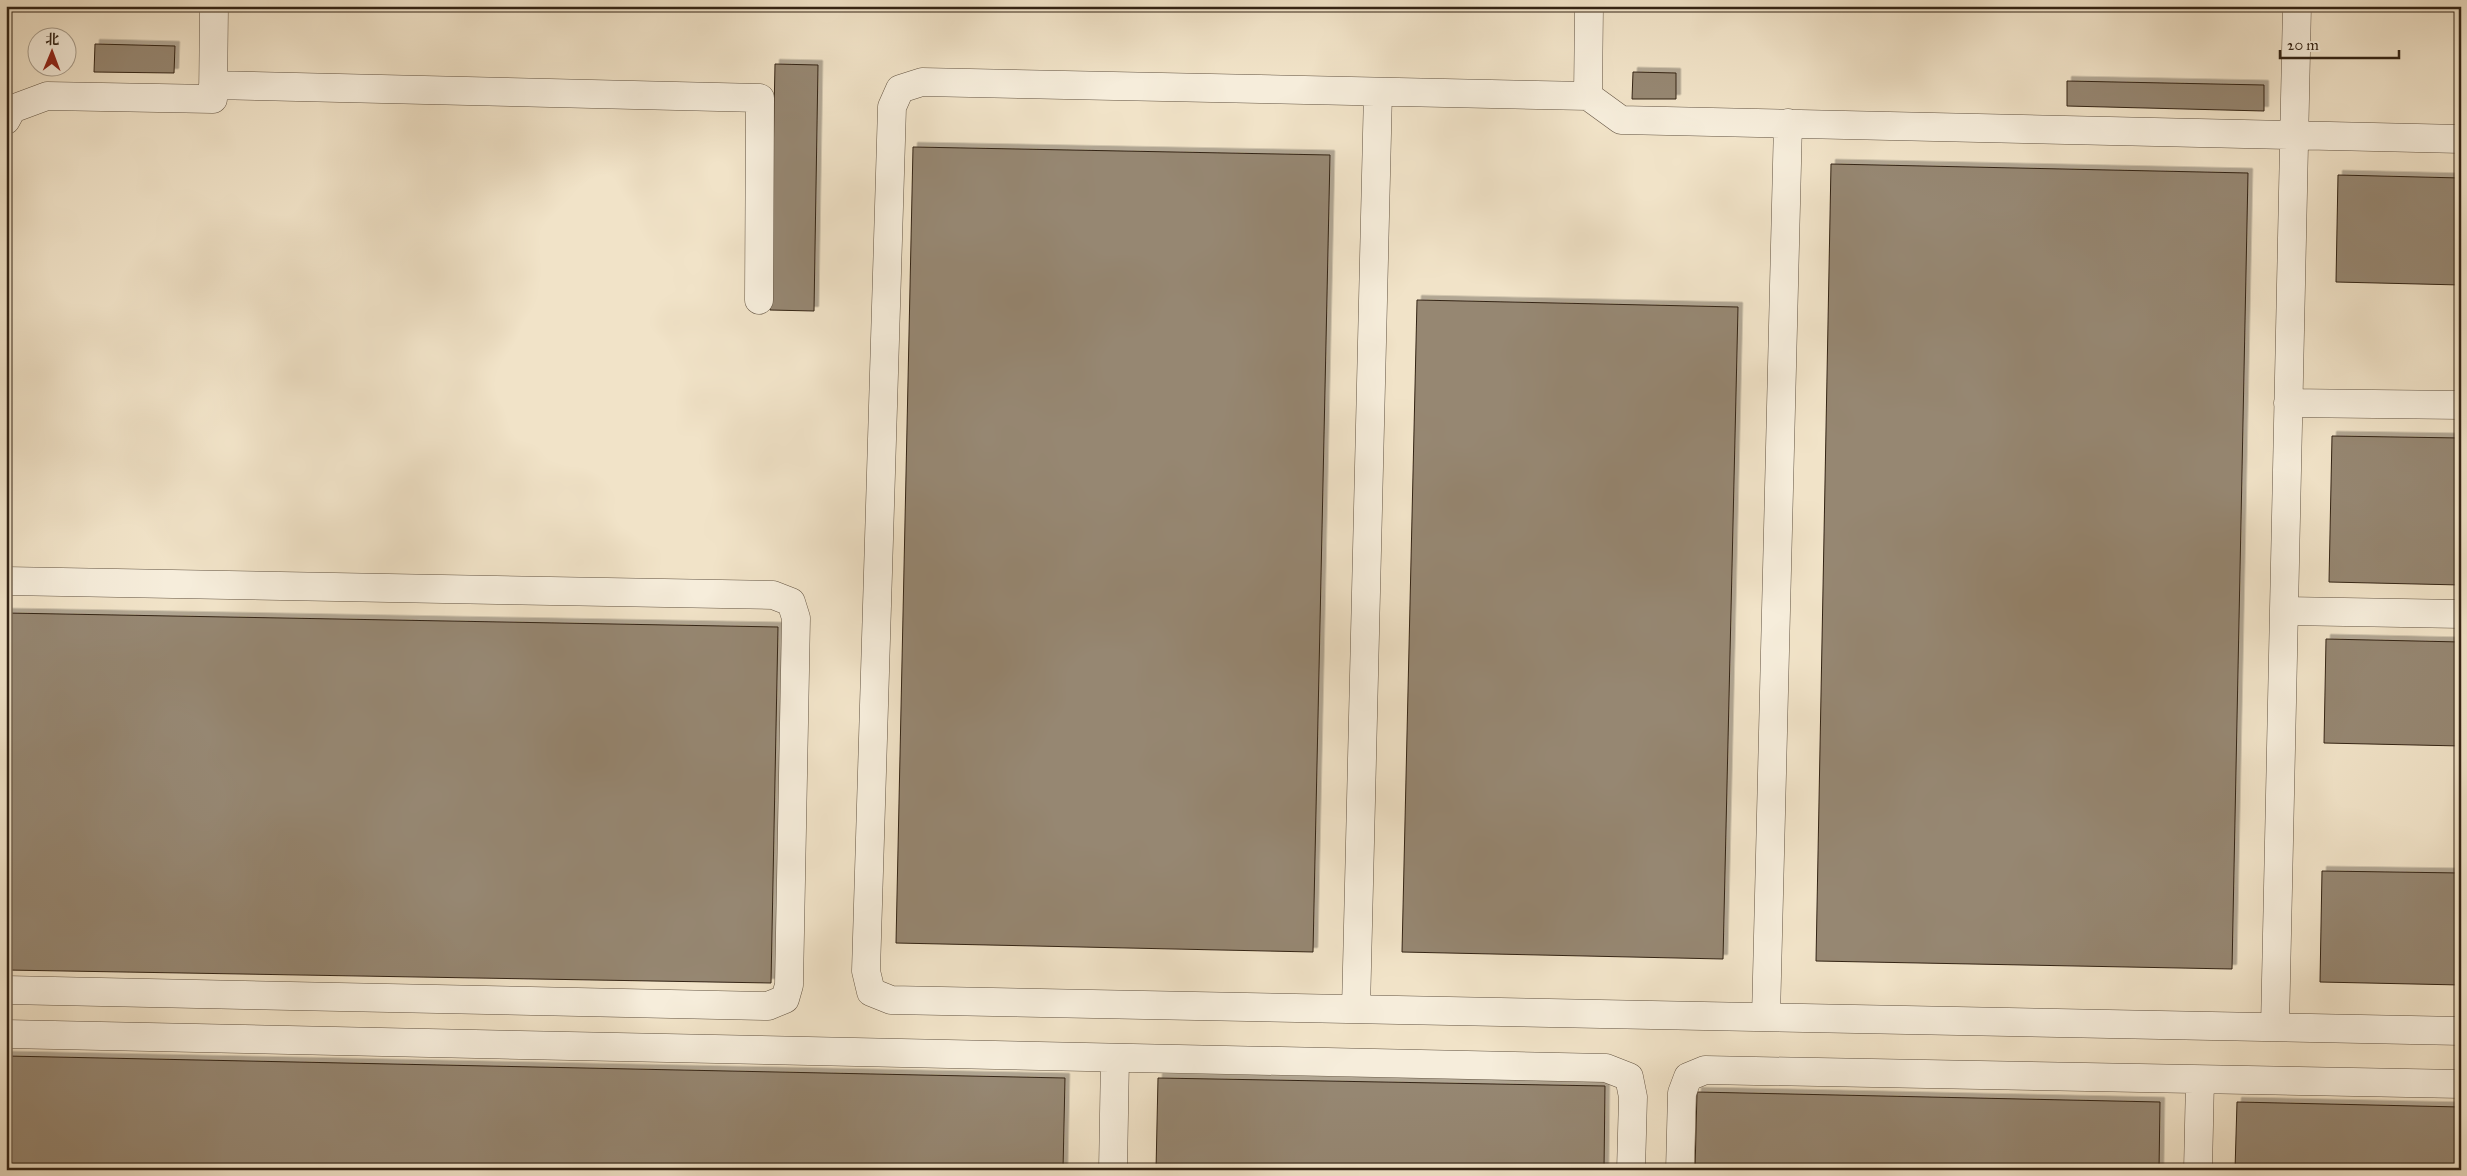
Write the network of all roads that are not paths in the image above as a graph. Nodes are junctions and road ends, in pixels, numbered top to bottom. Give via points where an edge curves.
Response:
1 (214, 6) edge
2 (1589, 6) edge
3 (2297, 6) edge
4 (213, 85) junction
5 (1378, 92) junction
6 (1588, 96) junction
7 (6, 120) edge
8 (1788, 123) junction
9 (2294, 135) junction
10 (2461, 139) edge
11 (759, 300) dead end
12 (2288, 403) junction
13 (2461, 405) edge
14 (6, 582) edge
15 (2284, 611) junction
16 (2461, 614) edge
17 (6, 990) edge
18 (1356, 1009) junction
19 (1766, 1017) junction
20 (2275, 1028) junction
21 (2461, 1031) edge
22 (6, 1034) edge
23 (1115, 1058) junction
24 (2200, 1080) junction
25 (2461, 1084) edge
26 (1113, 1170) edge
27 (1631, 1170) edge
28 (1680, 1170) edge
29 (2198, 1170) edge

1 - 4 lane
2 - 6 lane
3 - 9 lane
4 - 7 lane via 213,99 47,96 12,109
4 - 11 lane via 760,98
5 - 6 lane
5 - 18 lane
5 - 18 lane via 922,82 900,88 892,107 866,971 871,992 891,1000
6 - 8 lane via 1621,120
8 - 9 lane
8 - 19 lane
9 - 10 lane
9 - 12 lane
12 - 13 lane
12 - 15 lane
14 - 17 lane via 772,596 791,602 796,618 789,985 785,1000 768,1006
15 - 16 lane
15 - 20 lane
18 - 19 lane
19 - 20 lane
20 - 21 lane
22 - 23 lane
23 - 26 lane
23 - 27 lane via 1606,1068 1629,1078 1633,1097
24 - 25 lane
24 - 28 lane via 1705,1070 1688,1076 1682,1093
24 - 29 lane

